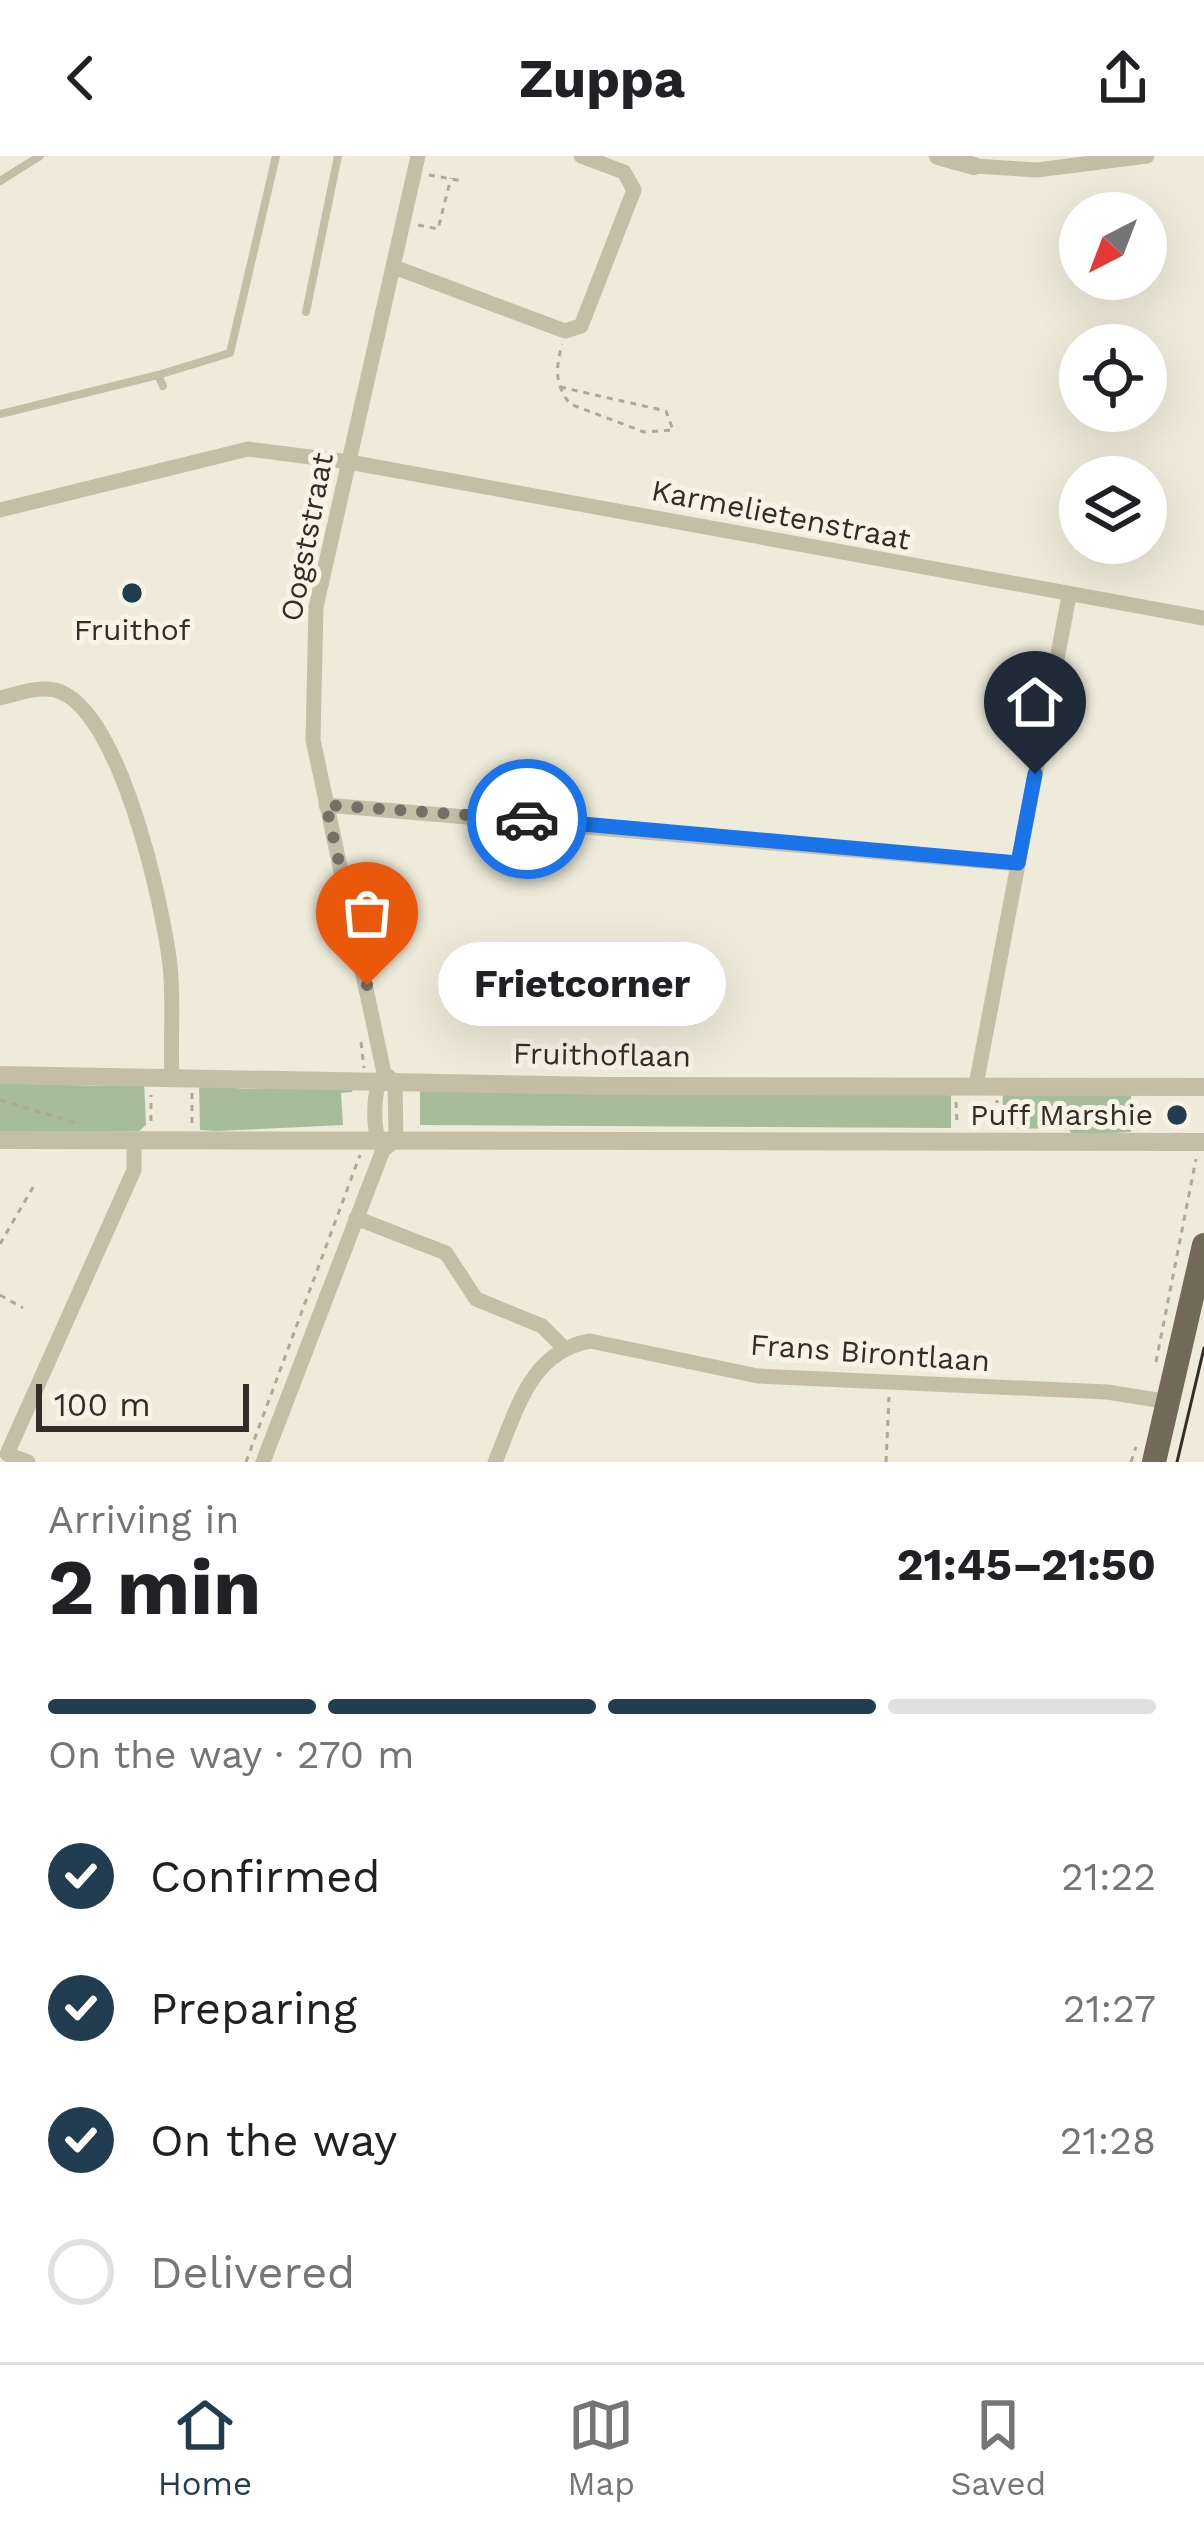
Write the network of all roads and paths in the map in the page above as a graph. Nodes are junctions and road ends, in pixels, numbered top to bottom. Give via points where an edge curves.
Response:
1 (40, 156) edge
2 (276, 156) edge
3 (338, 156) edge
4 (418, 156) edge
5 (581, 156) edge
6 (938, 156) edge
7 (1147, 156) edge
8 (974, 166) joint
9 (415, 175) junction
10 (0, 181) edge
11 (463, 181) dead end
12 (450, 182) junction
13 (405, 221) junction
14 (394, 267) junction
15 (306, 312) dead end
16 (565, 331) junction
17 (158, 375) junction
18 (163, 386) dead end
19 (560, 387) junction
20 (633, 403) junction
21 (0, 414) edge
22 (628, 422) junction
23 (349, 462) junction
24 (0, 510) edge
25 (1069, 596) junction
26 (1204, 618) edge
27 (0, 698) edge
28 (326, 805) junction
29 (1018, 863) junction
30 (358, 1024) dead end
31 (0, 1075) edge
32 (172, 1078) junction
33 (380, 1080) junction
34 (976, 1085) junction
35 (1204, 1087) edge
36 (192, 1133) dead end
37 (142, 1137) junction
38 (0, 1140) edge
39 (379, 1142) junction
40 (1202, 1142) edge
41 (35, 1182) dead end
42 (356, 1218) junction
43 (0, 1244) edge
44 (1204, 1245) edge
45 (0, 1295) edge
46 (23, 1308) dead end
47 (562, 1346) junction
48 (889, 1383) junction
49 (1160, 1400) junction
50 (28, 1462) edge
51 (246, 1462) edge
52 (263, 1462) edge
53 (495, 1462) edge
54 (886, 1462) edge
55 (1154, 1462) edge

1 - 10 lane
2 - 17 lane via 230,353
3 - 15 lane
4 - 9 street, Oogststraat
5 - 16 street via 624,172 634,190 587,319
6 - 8 street
7 - 8 street via 1037,170
9 - 12 path
9 - 13 street, Oogststraat
11 - 12 path
12 - 13 path via 438,230
13 - 14 street, Oogststraat
14 - 16 street
14 - 23 street, Oogststraat
16 - 19 path
17 - 18 lane
17 - 21 lane
19 - 20 path
19 - 22 path via 570,404
20 - 22 path
20 - 22 path via 669,413 673,430 644,431
23 - 24 street, Karmelietenstraat via 248,449
23 - 25 street, Karmelietenstraat
23 - 28 street, Oogststraat via 316,607 311,674
25 - 26 street, Karmelietenstraat
25 - 29 street
27 - 32 street via 42,688 67,695 87,714 127,787 169,956
28 - 29 street
28 - 33 street, Oogststraat
29 - 34 street
30 - 33 path
31 - 32 street, Fruithoflaan
32 - 33 street, Fruithoflaan
32 - 36 path via 192,1088
32 - 37 path via 151,1089
33 - 34 street, Fruithoflaan
33 - 39 street, Oogststraat
34 - 35 street, Fruithoflaan
37 - 38 street
37 - 39 street
37 - 50 street via 7,1454
39 - 40 street
39 - 42 street
39 - 51 path via 360,1162
40 - 49 path
41 - 43 path
42 - 47 street via 446,1253 476,1299 542,1326
42 - 52 street
44 - 49 main road
45 - 46 path
47 - 48 street, Frans Birontlaan via 590,1341 758,1376
47 - 53 street via 535,1370
48 - 49 street, Frans Birontlaan
48 - 54 path
49 - 55 main road

